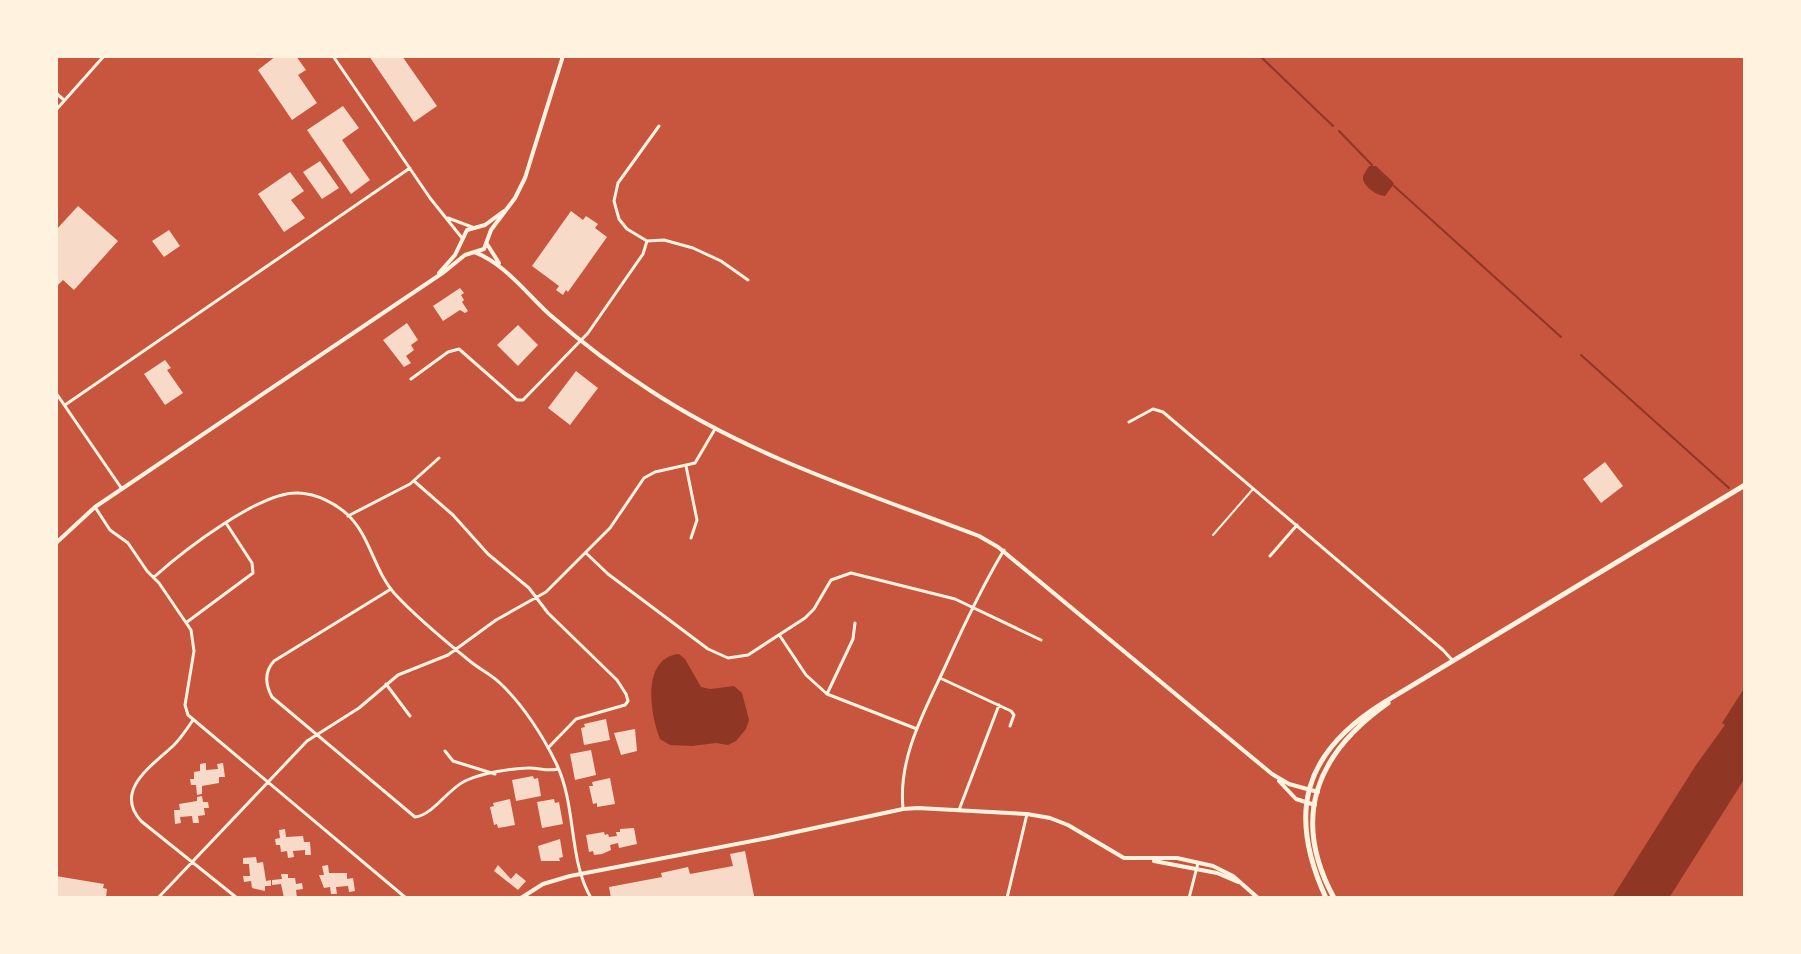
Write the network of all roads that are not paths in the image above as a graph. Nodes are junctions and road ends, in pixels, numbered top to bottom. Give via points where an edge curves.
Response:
1 (104, 56) edge
2 (333, 56) edge
3 (563, 56) edge
4 (56, 93) edge
5 (64, 100) junction
6 (56, 110) edge
7 (659, 126) dead end
8 (410, 168) junction
9 (511, 204) junction
10 (442, 213) junction
11 (476, 227) junction
12 (462, 239) junction
13 (488, 241) junction
14 (647, 241) junction
15 (473, 252) junction
16 (505, 272) junction
17 (431, 280) junction
18 (748, 280) dead end
19 (581, 340) junction
20 (411, 379) dead end
21 (56, 393) edge
22 (65, 405) junction
23 (1129, 422) dead end
24 (716, 429) junction
25 (439, 458) dead end
26 (686, 466) junction
27 (414, 481) junction
28 (1745, 485) edge
29 (122, 489) junction
30 (1254, 489) junction
31 (95, 507) junction
32 (348, 516) junction
33 (226, 523) junction
34 (1297, 525) junction
35 (1213, 535) dead end
36 (691, 538) dead end
37 (56, 543) edge
38 (1004, 550) junction
39 (586, 553) junction
40 (1270, 556) dead end
41 (154, 577) junction
42 (391, 589) junction
43 (537, 598) junction
44 (972, 607) junction
45 (186, 622) junction
46 (855, 623) dead end
47 (780, 635) junction
48 (1041, 640) dead end
49 (457, 649) junction
50 (1453, 661) junction
51 (940, 678) junction
52 (386, 684) junction
53 (1415, 685) junction
54 (827, 694) junction
55 (999, 705) junction
56 (410, 716) dead end
57 (193, 720) junction
58 (1010, 726) dead end
59 (917, 729) junction
60 (316, 734) junction
61 (548, 748) junction
62 (445, 751) dead end
63 (559, 769) junction
64 (495, 774) junction
65 (1272, 774) junction
66 (269, 783) junction
67 (1310, 790) junction
68 (1318, 792) junction
69 (1307, 803) junction
70 (1315, 805) junction
71 (903, 809) junction
72 (959, 810) junction
73 (1027, 814) junction
74 (1144, 859) junction
75 (191, 861) junction
76 (1198, 861) junction
77 (1197, 869) junction
78 (581, 873) junction
79 (1247, 888) junction
80 (158, 898) edge
81 (237, 898) edge
82 (406, 898) edge
83 (521, 898) edge
84 (591, 898) edge
85 (1007, 898) edge
86 (1189, 898) edge
87 (1258, 898) edge
88 (1326, 898) edge
89 (1334, 898) edge

1 - 5 street
2 - 8 street
3 - 9 street via 525,178
4 - 5 street
5 - 6 street
7 - 14 street via 620,177 614,196 619,219
8 - 10 street
8 - 22 street
9 - 11 street
9 - 13 street
10 - 11 street
10 - 12 street
11 - 12 street
11 - 13 street via 485,231
12 - 15 street
12 - 17 street via 452,259
13 - 15 street via 483,250
13 - 16 street
14 - 18 street via 699,250
14 - 19 street
15 - 16 street
15 - 17 street
16 - 19 street
17 - 29 street
19 - 20 street via 521,401 459,349
19 - 24 street via 649,390
21 - 22 street
22 - 29 street
23 - 30 street via 1158,409
24 - 26 street via 698,460
24 - 38 street
25 - 27 street
26 - 36 street via 697,520
26 - 39 street via 644,478
27 - 32 street
27 - 43 street
28 - 50 main road
29 - 31 street
30 - 34 street
30 - 35 lane
31 - 37 street
31 - 41 street
32 - 33 street via 321,498 290,493
32 - 42 street
33 - 41 street
33 - 45 street via 253,573
34 - 40 street
34 - 50 street
38 - 44 street
38 - 65 street
39 - 43 street
39 - 47 street via 712,652 728,658 745,656
41 - 45 street
42 - 49 street
42 - 60 street via 268,670 272,697
43 - 49 street
43 - 61 street via 615,678 628,701 579,717
44 - 47 street via 847,573 828,584 809,616
44 - 48 street
44 - 51 street
45 - 57 street via 194,646 185,705
46 - 54 street via 853,639
47 - 54 street via 806,675
49 - 52 street
49 - 61 street via 504,687
50 - 53 main road
51 - 55 street
51 - 59 street
52 - 56 street
52 - 60 street
53 - 67 main road via 1360,717 1332,743
53 - 68 main road via 1360,723 1337,749
54 - 59 street
55 - 58 street via 1013,712
55 - 72 street
57 - 66 street
57 - 75 street via 137,780 131,798 141,821
59 - 71 street via 906,764
60 - 64 street via 415,817 460,784
60 - 66 street
61 - 63 street
62 - 64 street via 453,761
63 - 64 street
63 - 78 street
65 - 67 street
65 - 69 street
66 - 75 street
66 - 82 street
67 - 68 street
67 - 69 main road
68 - 70 main road
69 - 70 street
69 - 88 main road via 1308,848
70 - 89 main road via 1316,850
71 - 72 street
71 - 78 street
72 - 73 street
73 - 74 street via 1064,823 1120,856
73 - 85 street
74 - 76 street
74 - 77 street
75 - 80 street
75 - 81 street
76 - 77 street
76 - 79 street via 1231,874
77 - 79 street
77 - 86 street
78 - 83 street via 543,884
78 - 84 street
79 - 87 street

